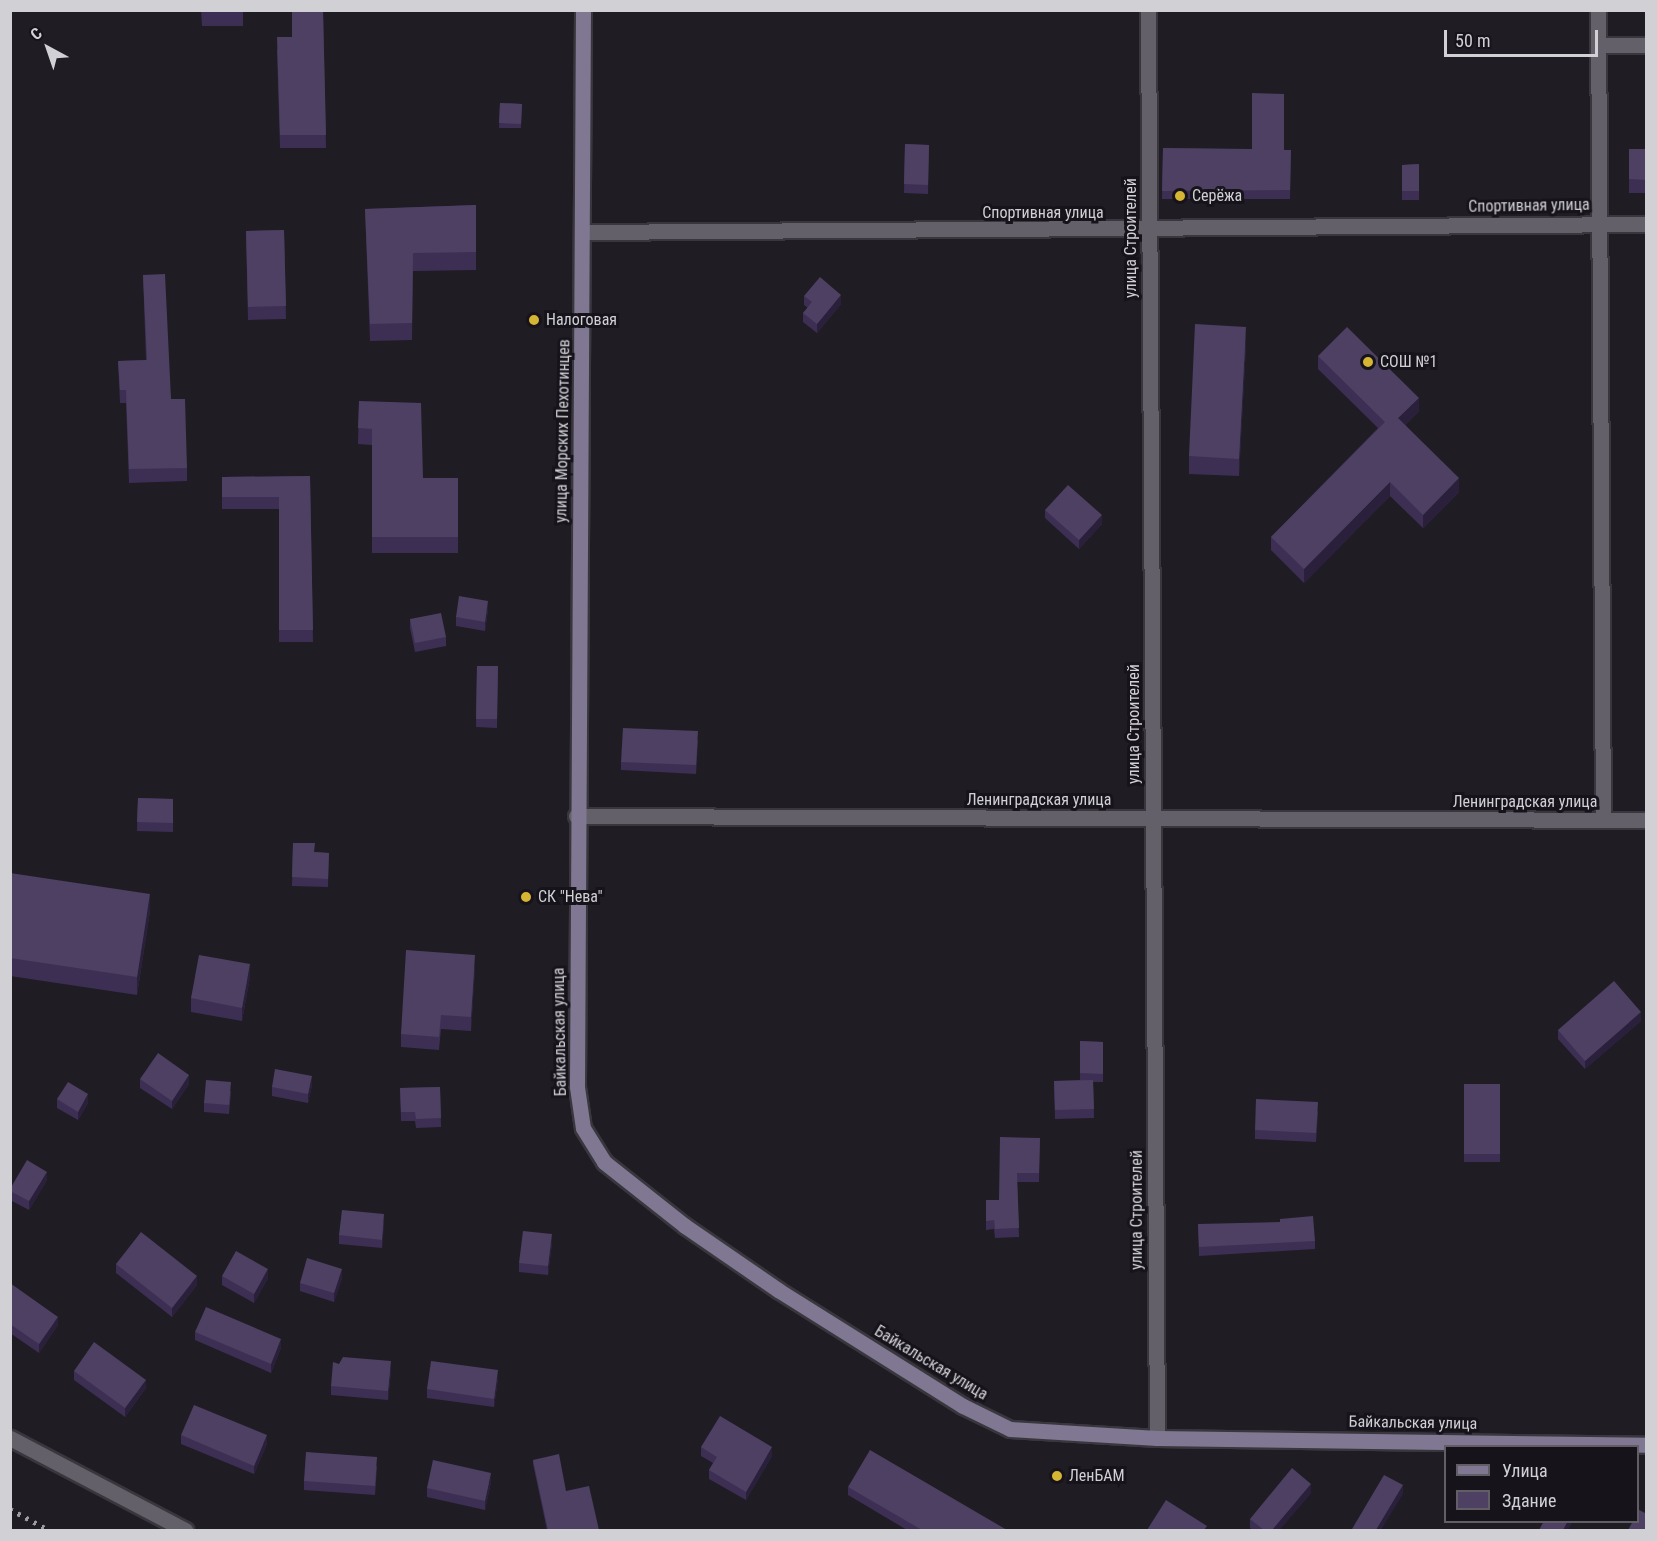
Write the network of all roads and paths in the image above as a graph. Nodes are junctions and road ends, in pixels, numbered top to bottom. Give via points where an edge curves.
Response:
1 (583, 10) edge
2 (1148, 10) edge
3 (1598, 10) edge
4 (1598, 45) junction
5 (1647, 45) edge
6 (1599, 223) junction
7 (1647, 224) edge
8 (1149, 230) junction
9 (583, 232) junction
10 (576, 816) junction
11 (1152, 819) junction
12 (1603, 820) junction
13 (1647, 820) edge
14 (10, 1438) edge
15 (1157, 1438) junction
16 (1647, 1444) edge
17 (185, 1530) edge

1 - 9 street, улица Морских Пехотинцев
2 - 8 street, улица Строителей
3 - 4 street
4 - 5 street
4 - 6 street
6 - 7 street, Спортивная улица
6 - 8 street, Спортивная улица
6 - 12 street
8 - 9 street, Спортивная улица
8 - 11 street, улица Строителей
9 - 10 street, улица Морских Пехотинцев
10 - 11 street, Ленинградская улица
10 - 15 street, Байкальская улица via 578,1087 584,1128 604,1162 722,1252 963,1406 1010,1429
11 - 12 street, Ленинградская улица
11 - 15 street, улица Строителей
12 - 13 street, Ленинградская улица
14 - 17 street
15 - 16 street, Байкальская улица

